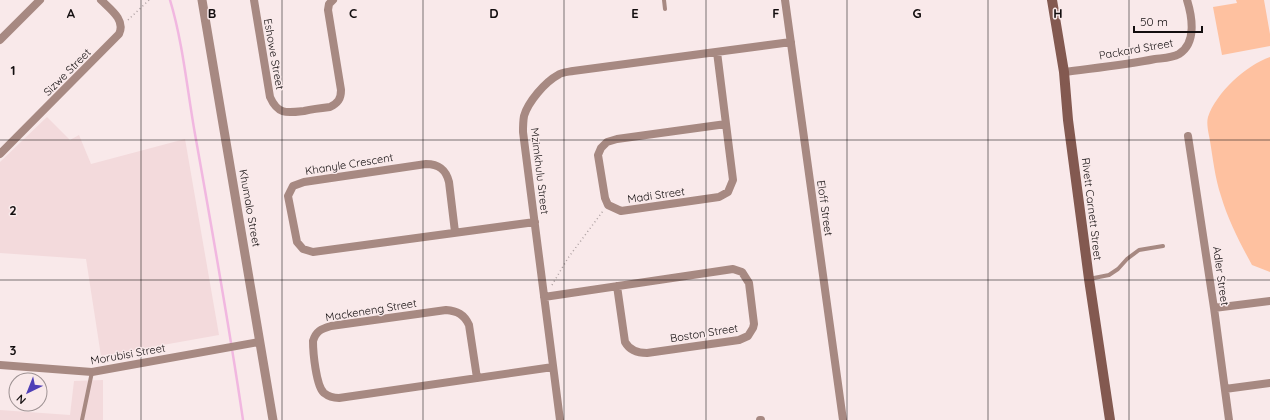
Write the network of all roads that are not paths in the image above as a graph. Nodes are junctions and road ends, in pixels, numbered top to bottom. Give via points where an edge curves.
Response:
1 (40, 0) edge
2 (101, 0) edge
3 (202, 0) edge
4 (254, 0) edge
5 (333, 0) edge
6 (664, 0) edge
7 (785, 0) edge
8 (1052, 0) edge
9 (1187, 0) edge
10 (665, 9) dead end
11 (0, 40) edge
12 (791, 42) junction
13 (717, 52) junction
14 (1064, 72) junction
15 (726, 124) junction
16 (1188, 136) dead end
17 (0, 154) edge
18 (535, 222) junction
19 (454, 232) junction
20 (1163, 246) dead end
21 (1089, 279) junction
22 (617, 286) junction
23 (544, 297) junction
24 (1270, 300) edge
25 (1214, 308) junction
26 (259, 342) junction
27 (0, 365) edge
28 (553, 367) junction
29 (92, 372) junction
30 (477, 378) junction
31 (1270, 383) edge
32 (1225, 389) junction
33 (82, 420) edge
34 (274, 420) edge
35 (560, 420) edge
36 (843, 420) edge
37 (1110, 420) edge
38 (1229, 420) edge

1 - 11 street
2 - 17 street, Sizwe Street via 121,23 121,30
3 - 26 street, Khumalo Street
4 - 5 street, Eshowe Street via 270,97 276,108 290,113 330,107 341,96 328,10
6 - 10 lane
7 - 12 street, Eloff Street
8 - 14 main road, Rivett Carnett Street
9 - 14 street, Packard Street via 1191,33 1180,54
12 - 13 street, Mzimkhulu Street
12 - 36 street, Eloff Street
13 - 15 street, Madi Street
13 - 18 street, Mzimkhulu Street via 573,71 559,74 548,82 530,105 523,124
14 - 21 main road, Rivett Carnett Street
15 - 15 street, Madi Street via 733,180 728,192 719,196 621,211 608,205 598,155 607,142
16 - 25 street, Adler Street
18 - 19 street, Khanyle Crescent
18 - 23 street, Mzimkhulu Street
19 - 19 street, Khanyle Crescent via 318,252 308,251 297,242 288,196 293,186 304,182 432,164 447,175
20 - 21 lane via 1139,250 1118,269
21 - 37 main road, Rivett Carnett Street
22 - 22 street, Boston Street via 738,270 749,283 753,328 748,336 739,340 647,353 637,352 625,342
22 - 23 street, Boston Street
23 - 28 street, Mzimkhulu Street
24 - 25 street
25 - 32 street, Adler Street
26 - 29 street, Morubisi Street
26 - 34 street, Khumalo Street
27 - 29 street, Morubisi Street
28 - 30 street, Mackeneng Street
28 - 35 street, Mzimkhulu Street
29 - 33 lane
30 - 30 street, Mackeneng Street via 333,398 324,393 319,385 313,341 318,331 331,326 453,310 464,317 468,324
31 - 32 street
32 - 38 street, Adler Street

